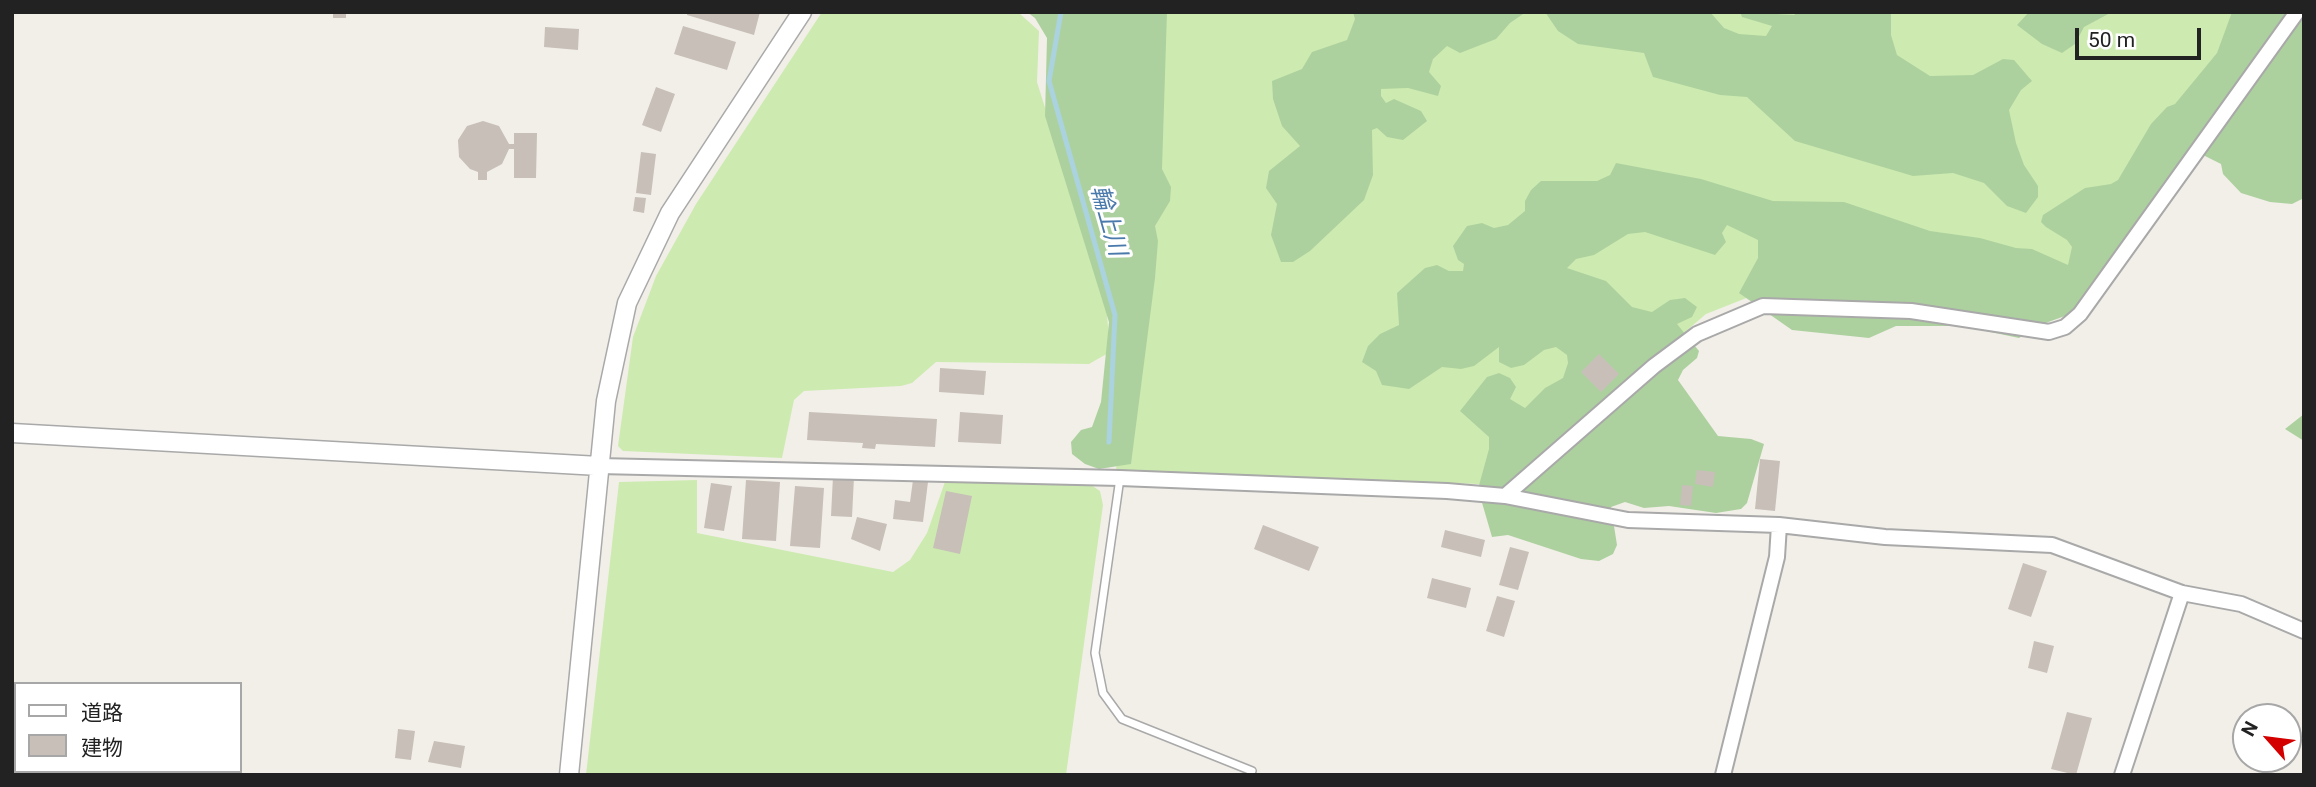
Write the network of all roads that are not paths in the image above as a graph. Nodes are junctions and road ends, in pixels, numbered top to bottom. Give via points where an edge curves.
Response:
1 (802, 12) edge
2 (2297, 12) edge
3 (12, 433) edge
4 (599, 466) junction
5 (1120, 478) junction
6 (1505, 496) junction
7 (1779, 525) junction
8 (2182, 593) junction
9 (2304, 631) edge
10 (1252, 771) dead end
11 (569, 775) edge
12 (1723, 775) edge
13 (2122, 775) edge

1 - 4 street via 670,212 627,303 606,401
2 - 6 street via 2080,314 2065,327 2049,332 1911,311 1763,306 1697,334
3 - 4 street
4 - 5 street
4 - 11 street
5 - 6 street
5 - 10 lane via 1095,653 1103,693 1122,719
6 - 7 street via 1628,520
7 - 8 street via 1885,537 2052,545
7 - 12 street via 1777,557
8 - 9 street via 2241,604
8 - 13 street

